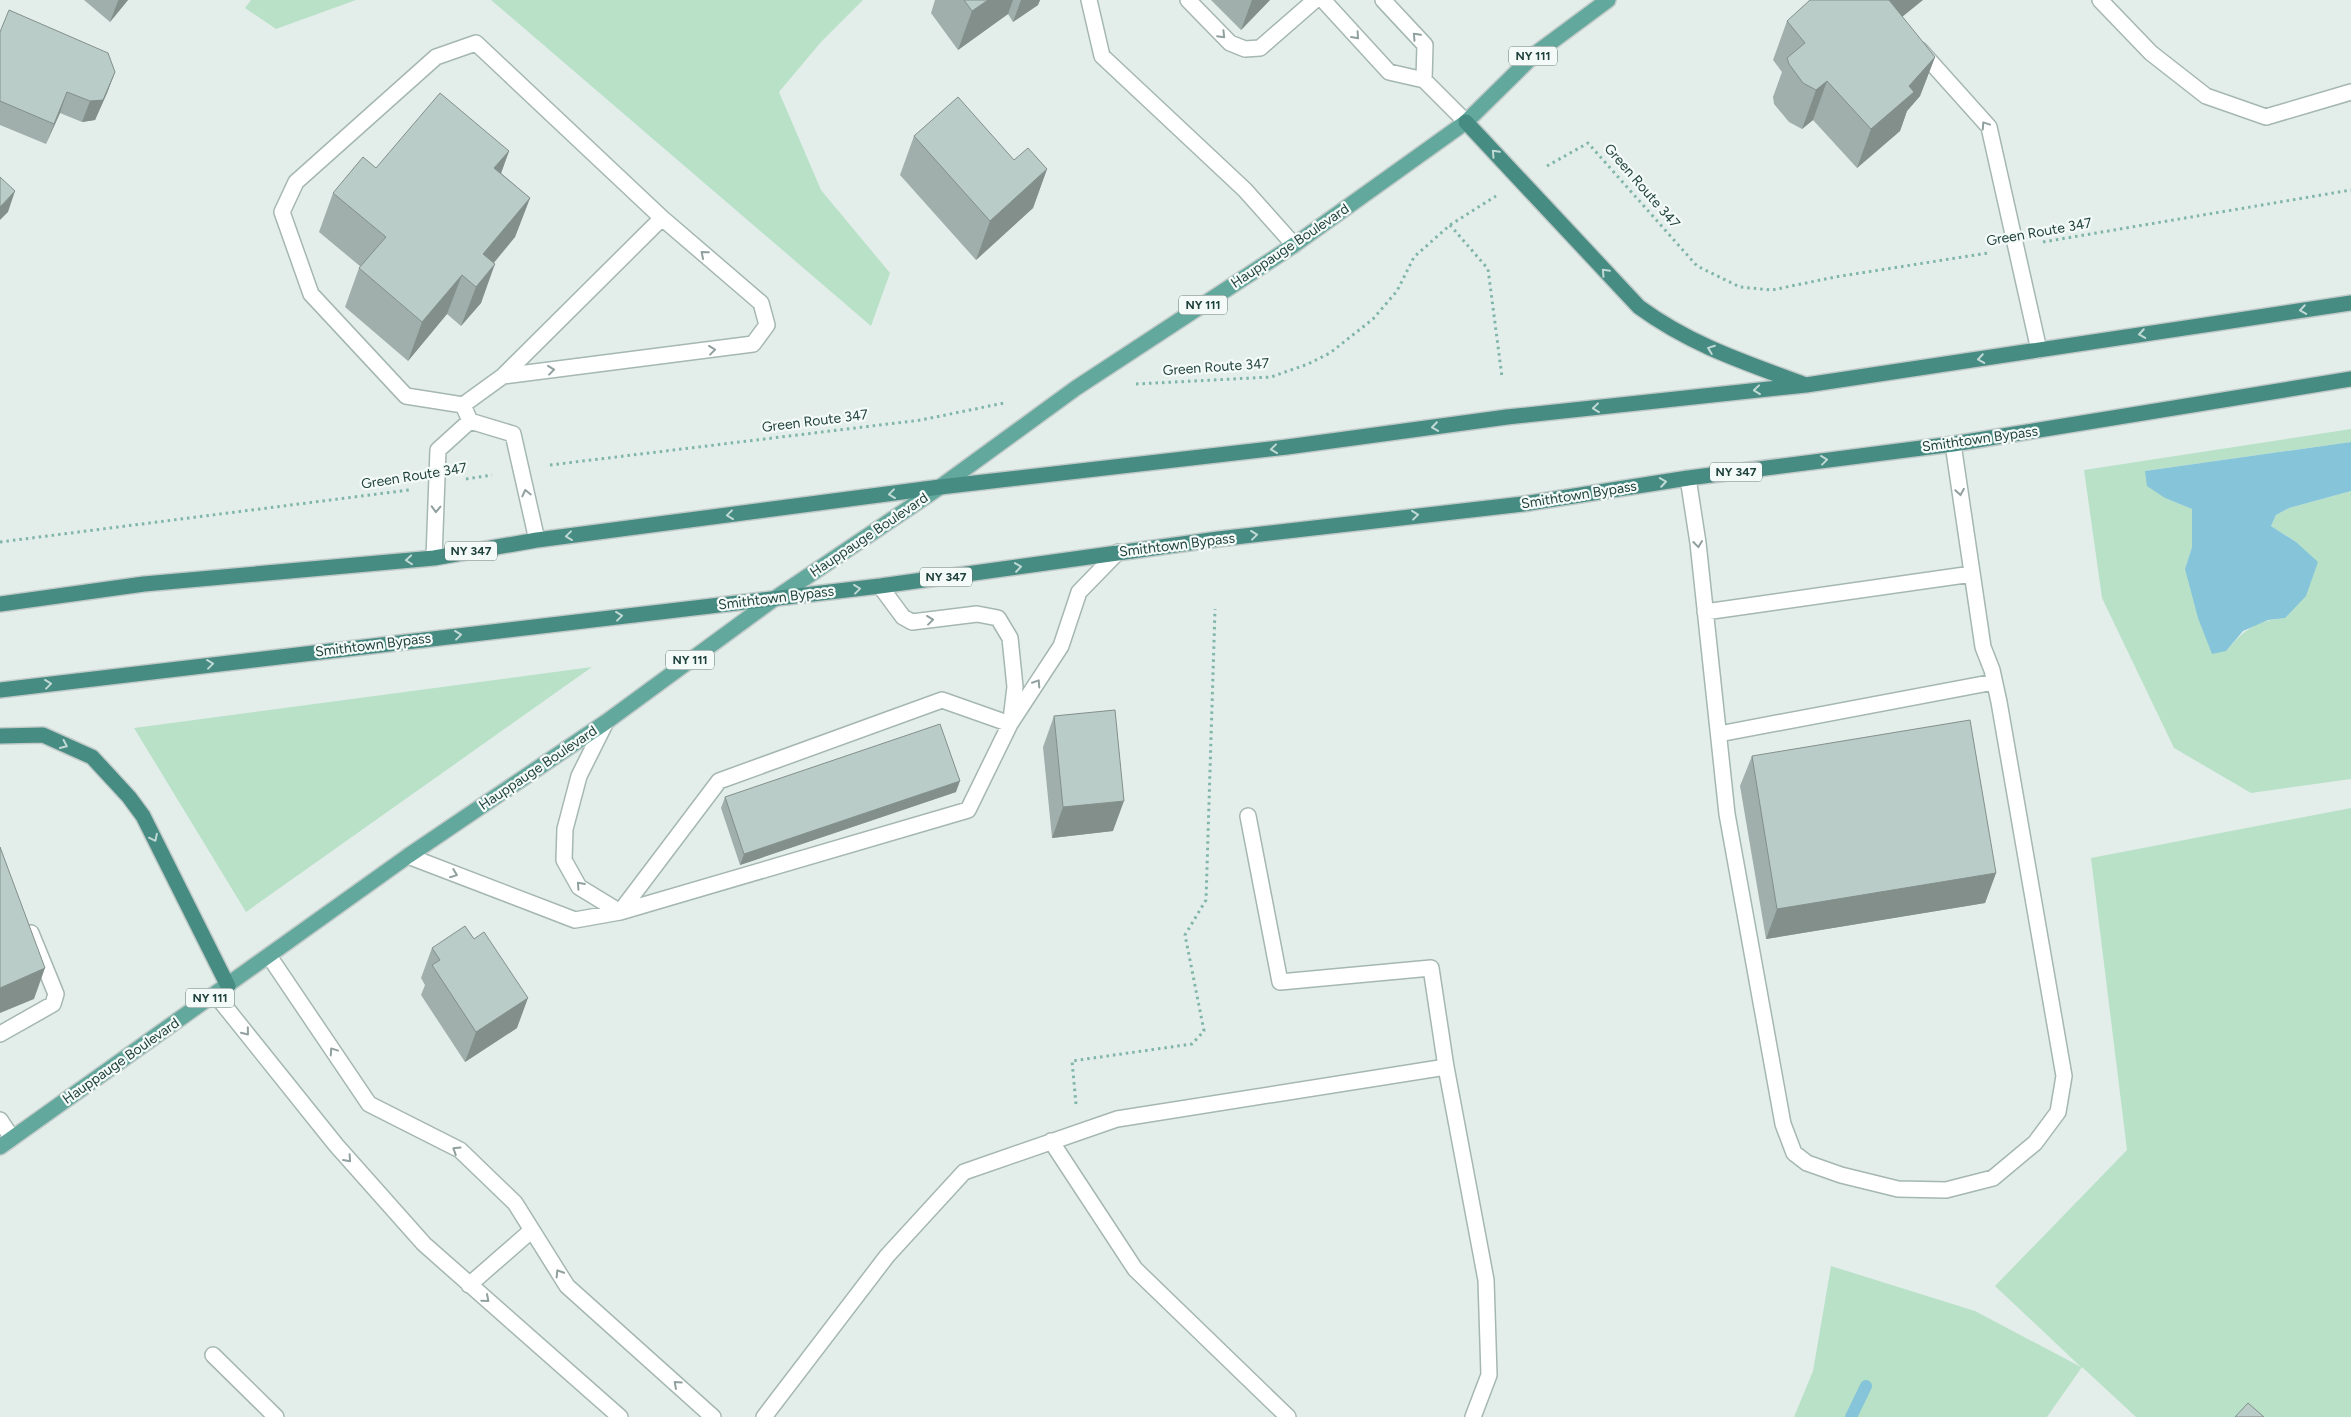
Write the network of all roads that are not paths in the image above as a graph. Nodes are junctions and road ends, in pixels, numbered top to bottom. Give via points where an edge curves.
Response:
1 (1089, 0) edge
2 (1188, 0) edge
3 (1315, 0) edge
4 (1323, 0) edge
5 (1383, 0) edge
6 (1608, 0) edge
7 (2100, 0) edge
8 (1913, 42) edge
9 (1424, 80) junction
10 (2351, 92) edge
11 (1466, 122) junction
12 (662, 218) junction
13 (1294, 245) junction
14 (2351, 303) edge
15 (2039, 350) junction
16 (503, 376) junction
17 (2351, 379) edge
18 (1806, 385) junction
19 (462, 405) junction
20 (470, 421) junction
21 (1953, 444) junction
22 (1688, 478) junction
23 (940, 488) junction
24 (537, 540) junction
25 (1118, 552) junction
26 (434, 558) junction
27 (1972, 574) junction
28 (880, 586) junction
29 (774, 599) junction
30 (0, 604) edge
31 (1705, 612) junction
32 (1994, 682) junction
33 (0, 690) edge
34 (606, 722) junction
35 (1010, 724) junction
36 (1719, 734) junction
37 (0, 736) edge
38 (1248, 816) dead end
39 (408, 856) junction
40 (620, 912) junction
41 (24, 916) edge
42 (269, 956) junction
43 (222, 990) junction
44 (0, 1034) edge
45 (1446, 1067) junction
46 (0, 1120) edge
47 (1051, 1141) junction
48 (6, 1143) edge
49 (532, 1230) junction
50 (469, 1284) junction
51 (213, 1355) dead end
52 (276, 1417) edge
53 (620, 1417) edge
54 (713, 1417) edge
55 (764, 1417) edge
56 (1288, 1417) edge
57 (1473, 1417) edge

1 - 13 street via 1102,56 1245,190
2 -> 3 street via 1230,43 1245,49 1260,48
4 -> 9 street via 1389,72
9 -> 5 street via 1425,45
6 - 11 main road, Hauppauge Boulevard / NY 111 via 1535,54
7 - 10 street via 2151,54 2206,96 2266,117
15 -> 8 street via 1989,128
9 - 11 street
11 - 13 main road, Hauppauge Boulevard / NY 111
18 -> 11 highway via 1701,346 1638,307
12 - 16 street
16 -> 12 street via 753,344 767,326 761,303
12 - 19 street via 476,43 436,57 296,182 282,212 312,294 406,396
13 - 23 main road, Hauppauge Boulevard / NY 111 via 1076,388
14 -> 15 highway, NY 347
15 -> 18 highway, NY 347
16 - 19 street
17 - 21 highway, Smithtown Bypass / NY 347
18 -> 23 highway, NY 347 via 1507,417
19 - 20 street
24 -> 20 street via 513,434
20 -> 26 street via 438,450
22 -> 21 highway, Smithtown Bypass / NY 347
21 -> 27 street
25 -> 22 highway, Smithtown Bypass / NY 347 via 1523,504
22 -> 31 street
23 -> 24 highway, NY 347
23 - 29 main road, Hauppauge Boulevard / NY 111
24 - 26 highway, NY 347
28 -> 25 highway, Smithtown Bypass / NY 347
35 -> 25 street via 1061,646 1079,592
26 -> 30 highway, NY 347 via 144,584
27 - 31 street
27 - 32 street via 1983,647
29 -> 28 highway, Smithtown Bypass / NY 347
28 -> 35 street via 903,617 912,622 977,614 998,618 1010,638 1015,687
33 -> 29 highway, Smithtown Bypass / NY 347
29 - 34 main road, Hauppauge Boulevard / NY 111
31 - 36 street
32 - 36 street
32 - 36 street via 2064,1076 2058,1112 2036,1143 1993,1178 1946,1190 1898,1189 1841,1175 1807,1163 1794,1153 1783,1124 1727,814
34 - 39 main road, Hauppauge Boulevard / NY 111
40 -> 34 street via 579,886 564,860 565,828 579,776
35 - 40 street via 968,810
35 - 40 street via 942,700 719,781
37 -> 43 highway via 43,735 84,754 92,758 128,797 143,816
38 - 45 street via 1280,982 1431,968
39 -> 40 street via 575,920
39 - 42 main road, Hauppauge Boulevard / NY 111
41 - 44 street via 32,953 56,994 53,1004
42 - 43 main road, Hauppauge Boulevard / NY 111
49 -> 42 street via 515,1203 460,1150 369,1104
43 - 48 main road, Hauppauge Boulevard / NY 111
43 -> 50 street via 342,1152 424,1244
45 - 47 street via 1117,1119
45 - 57 street via 1486,1280 1490,1375
46 - 48 street
47 - 55 street via 964,1172 887,1256
47 - 56 street via 1135,1269
49 - 50 street
54 -> 49 street via 567,1286
50 -> 53 street
51 - 52 street

